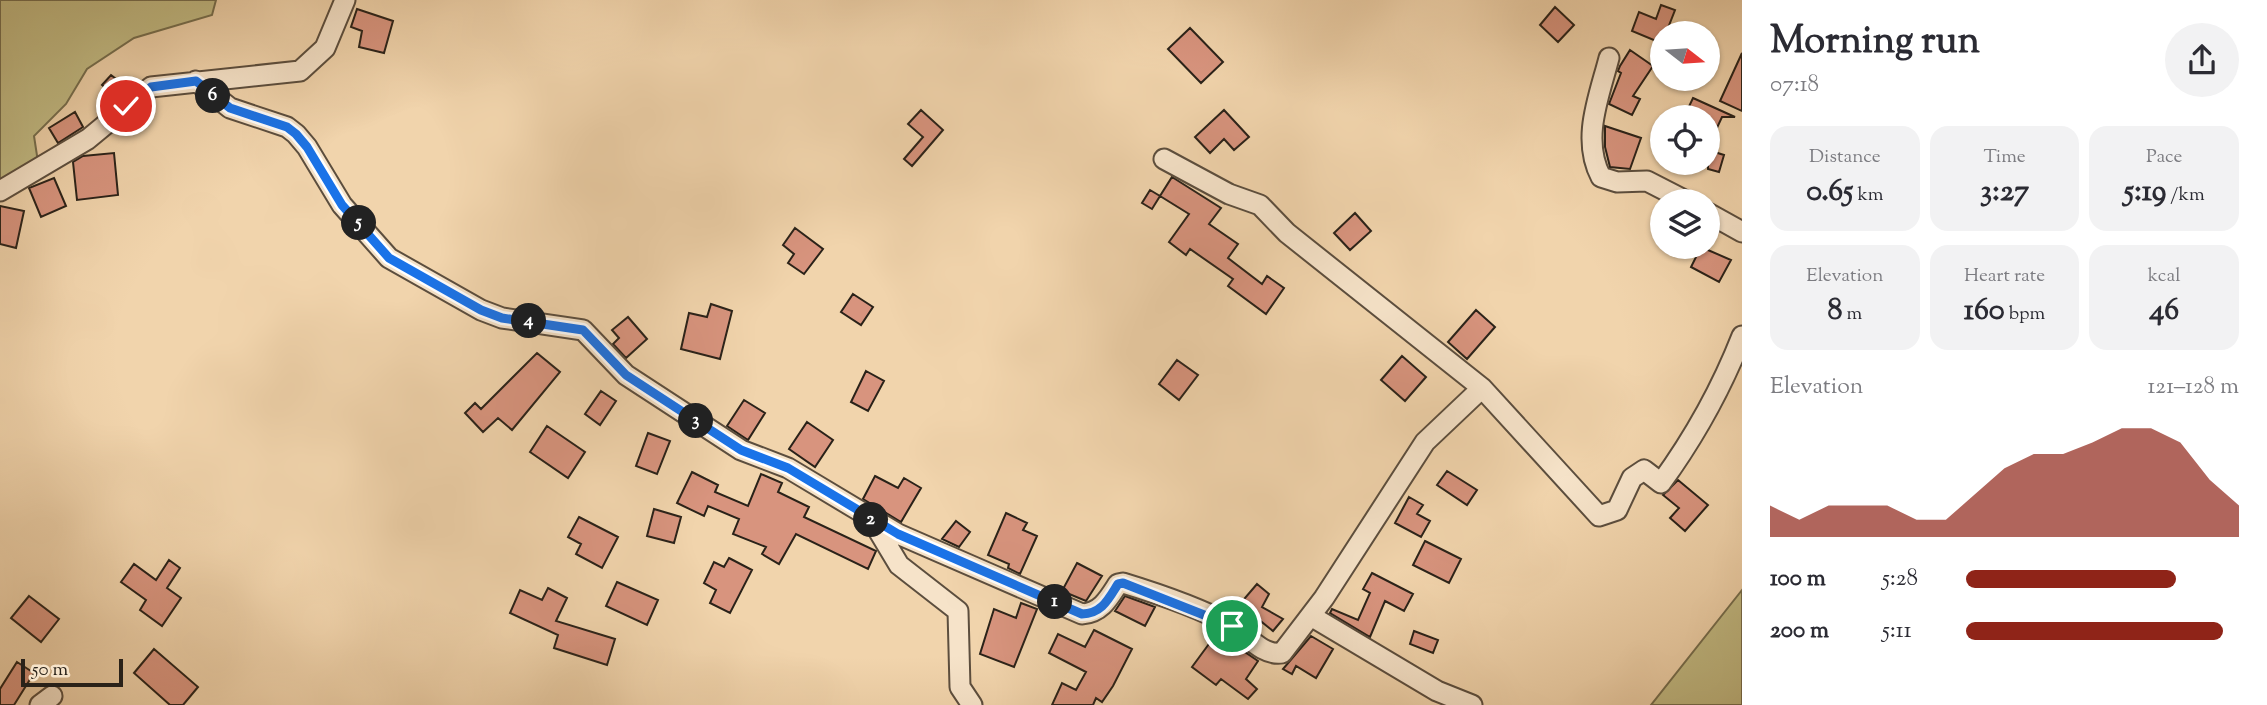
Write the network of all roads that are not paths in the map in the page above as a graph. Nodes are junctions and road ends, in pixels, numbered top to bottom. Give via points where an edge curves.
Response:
1 (345, 0) edge
2 (1609, 58) dead end
3 (202, 81) junction
4 (1164, 159) dead end
5 (1663, 189) edge
6 (0, 191) edge
7 (1720, 220) edge
8 (1742, 232) edge
9 (1742, 336) edge
10 (1482, 388) junction
11 (871, 519) junction
12 (1311, 616) junction
13 (972, 705) edge
14 (1472, 705) edge

1 - 3 street via 325,48 300,71
2 - 5 street via 1593,118 1591,143 1597,170 1601,177 1617,182 1647,181
3 - 6 street via 151,87 88,139
3 - 11 street via 230,108 296,134 342,205 389,258 502,318 583,330 626,375 673,408 741,450 788,468
4 - 10 street via 1259,205 1287,233
7 - 8 street
9 - 10 street via 1679,459 1661,483 1644,470 1632,478 1617,510 1599,516
10 - 12 street via 1425,442
11 - 12 street via 1082,614 1097,611 1123,583 1232,626 1274,654 1290,646
11 - 13 street via 899,565 958,611 960,687
12 - 14 street via 1437,691

